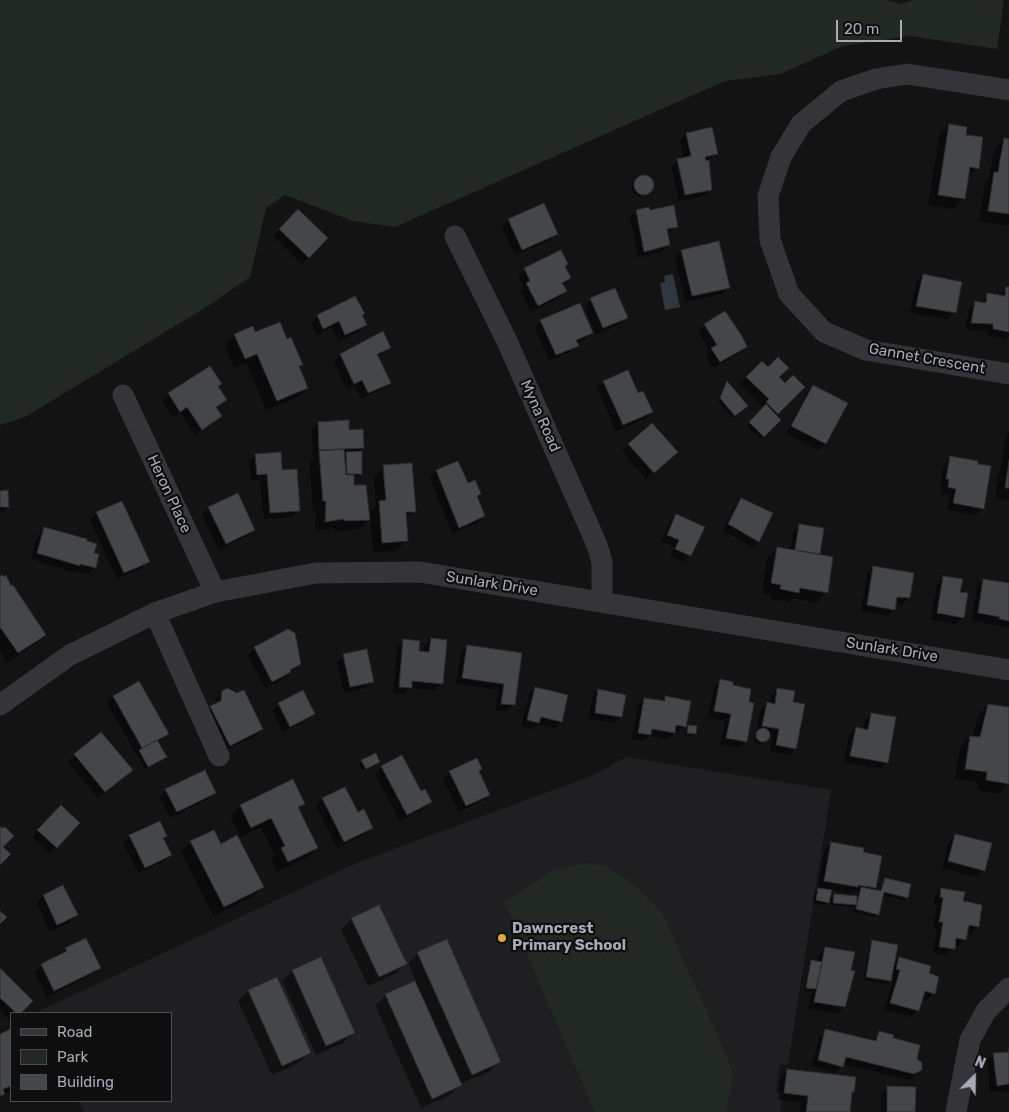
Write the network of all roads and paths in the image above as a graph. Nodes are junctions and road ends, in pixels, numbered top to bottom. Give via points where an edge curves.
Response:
1 (1009, 90) edge
2 (455, 236) dead end
3 (1009, 374) edge
4 (123, 395) dead end
5 (215, 592) junction
6 (602, 602) junction
7 (155, 613) junction
8 (1009, 670) edge
9 (0, 705) edge
10 (219, 756) dead end
11 (1009, 988) edge
12 (956, 1112) edge

1 - 3 street, Gannet Crescent via 907,74 876,79 841,91 801,124 781,157 768,196 770,240 789,294 824,332 866,350
2 - 6 street, Myna Road via 506,339 597,545 602,562
4 - 5 street, Heron Place
5 - 6 street, Sunlark Drive via 316,573 420,572
5 - 7 street, Sunlark Drive
6 - 8 street, Sunlark Drive
7 - 9 street, Sunlark Drive via 70,655
7 - 10 street
11 - 12 street via 986,1011 970,1040

